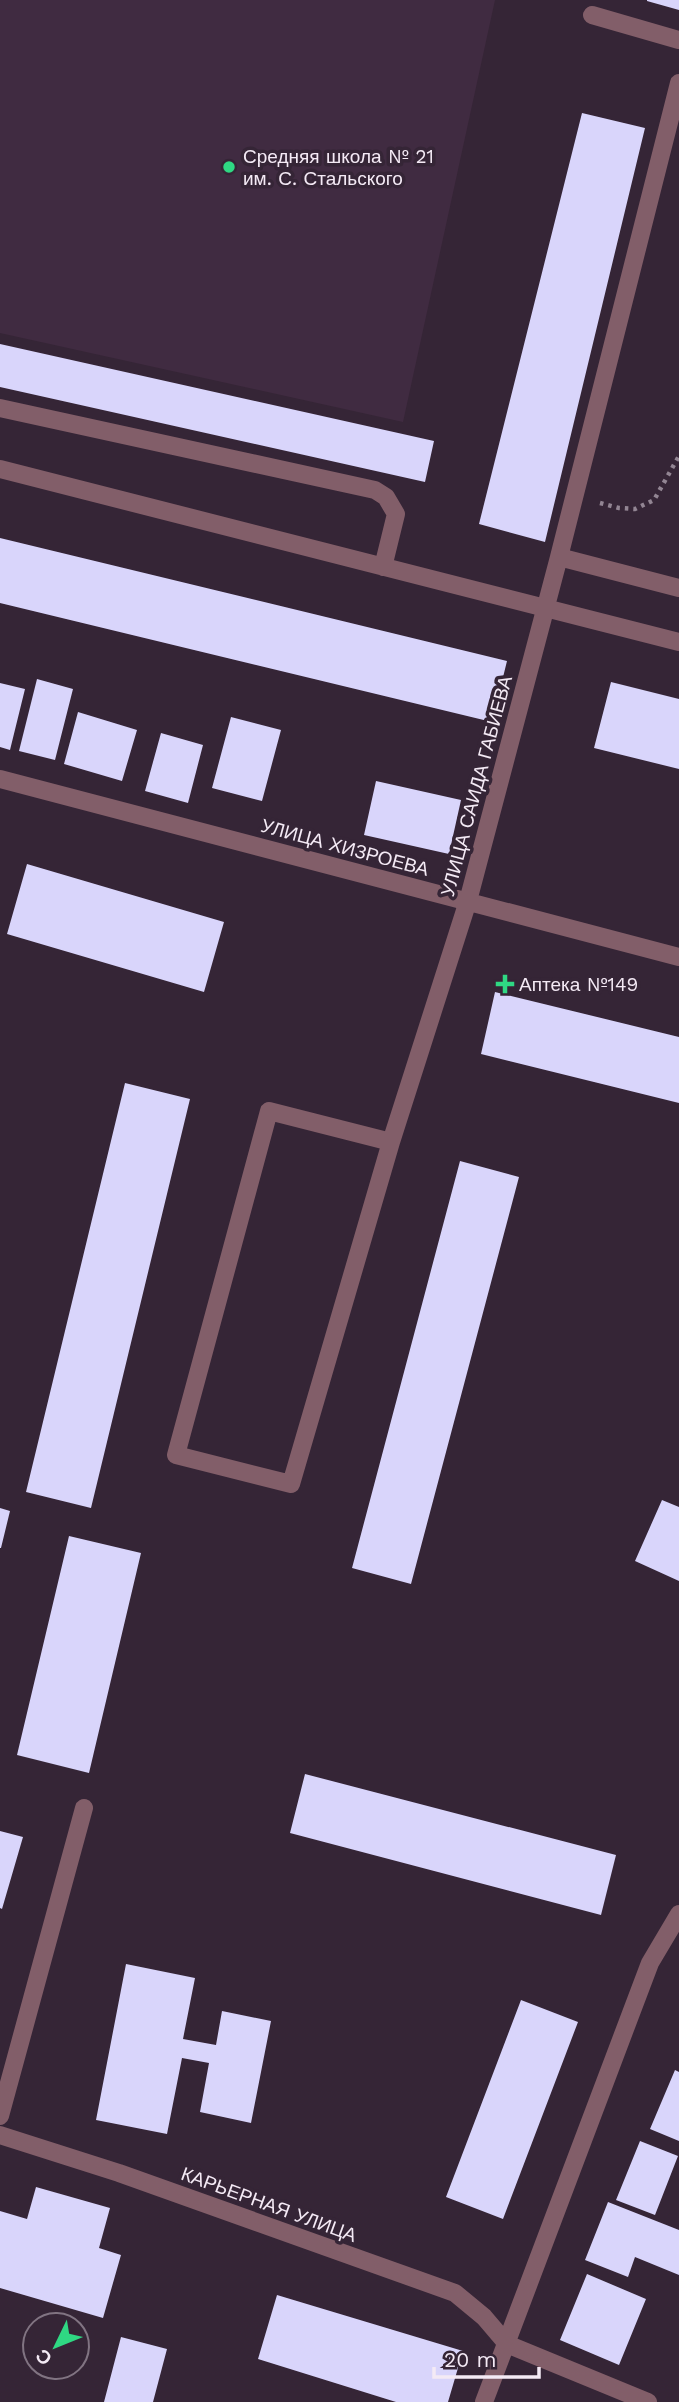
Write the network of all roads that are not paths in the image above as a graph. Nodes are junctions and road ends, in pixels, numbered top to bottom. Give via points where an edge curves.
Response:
1 (592, 15) dead end
2 (679, 40) edge
3 (679, 83) edge
4 (0, 408) edge
5 (0, 469) edge
6 (559, 557) junction
7 (383, 567) junction
8 (679, 587) edge
9 (545, 609) junction
10 (679, 642) edge
11 (0, 779) edge
12 (468, 901) junction
13 (679, 957) edge
14 (391, 1142) junction
15 (84, 1808) dead end
16 (679, 1914) edge
17 (0, 2116) edge
18 (0, 2135) edge
19 (507, 2344) junction
20 (484, 2402) edge
21 (648, 2402) edge

1 - 2 street
3 - 6 street, УЛИЦА САИДА ГАБИЕВА
4 - 7 street via 375,490 396,514
5 - 7 street
6 - 8 street
6 - 9 street, УЛИЦА САИДА ГАБИЕВА
7 - 9 street
9 - 10 street
9 - 12 street, УЛИЦА САИДА ГАБИЕВА
11 - 12 street, УЛИЦА ХИЗРОЕВА
12 - 13 street, УЛИЦА ХИЗРОЕВА
12 - 14 street, УЛИЦА САИДА ГАБИЕВА
14 - 14 street, УЛИЦА САИДА ГАБИЕВА via 291,1483 176,1455 269,1111
15 - 17 street
16 - 19 street via 650,1963
18 - 19 street, КАРЬЕРНАЯ УЛИЦА via 455,2293
19 - 20 street
19 - 21 street, КАРЬЕРНАЯ УЛИЦА

